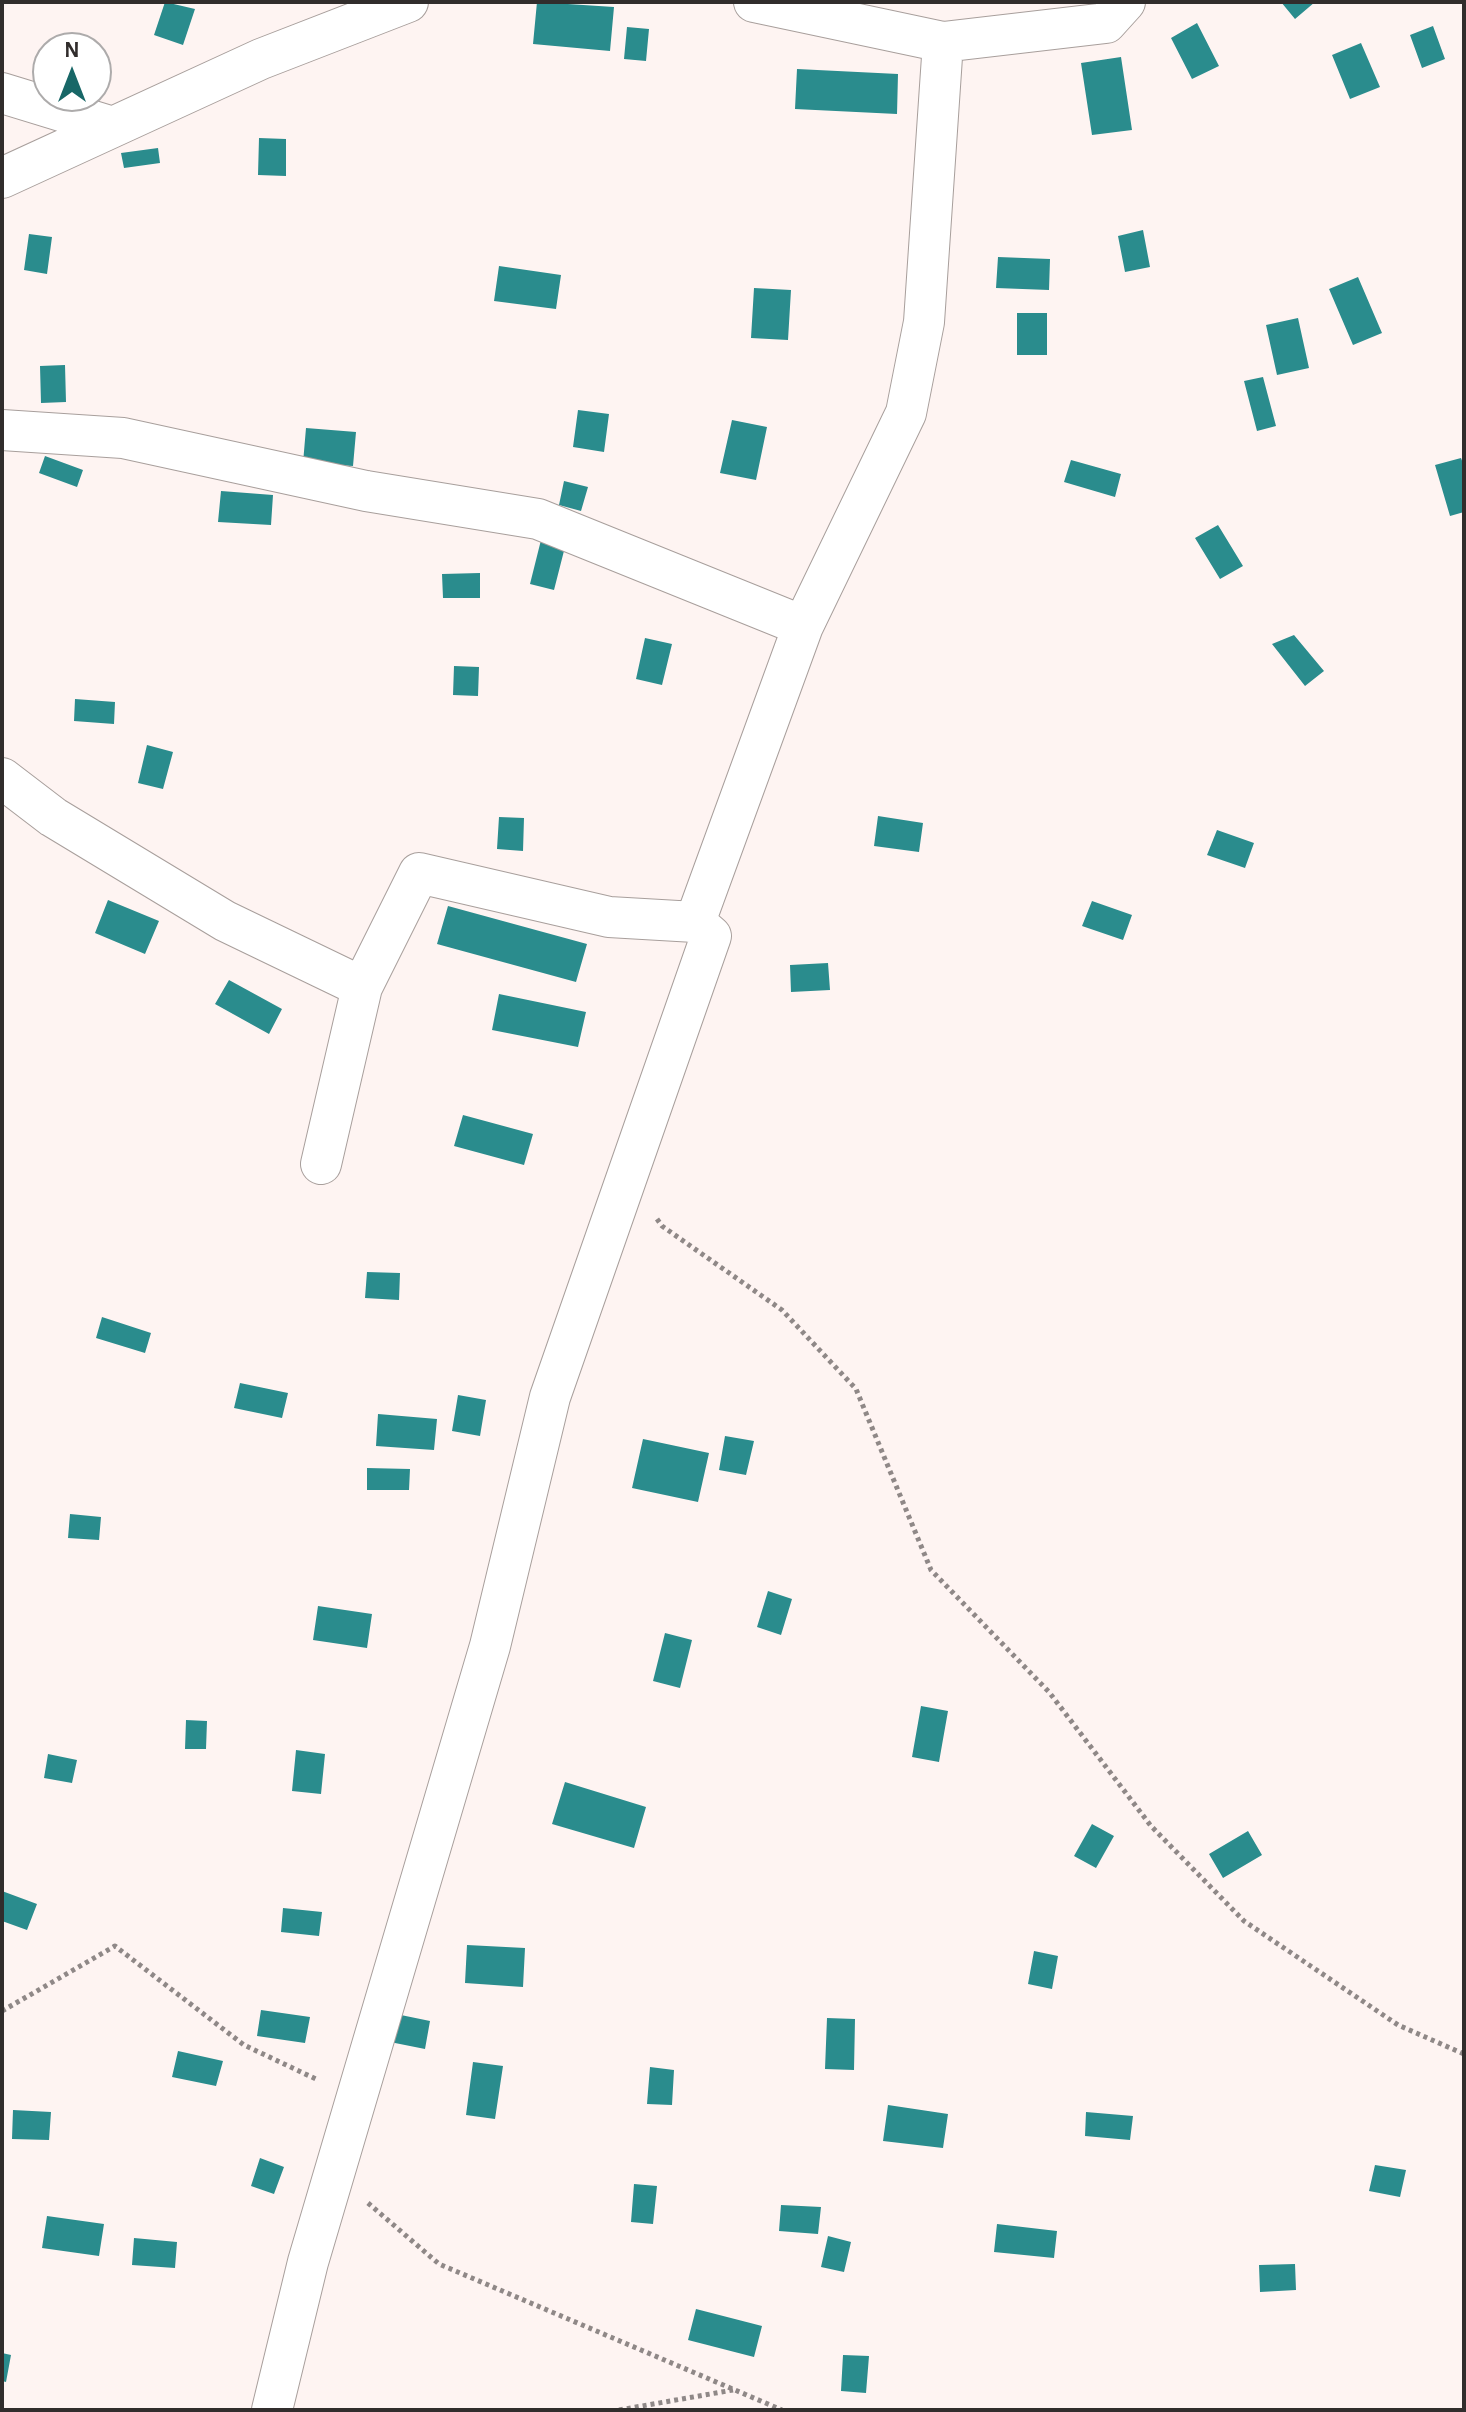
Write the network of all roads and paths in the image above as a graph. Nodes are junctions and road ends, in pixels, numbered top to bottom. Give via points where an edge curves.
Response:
1 (408, 2) edge
2 (1125, 2) edge
3 (759, 3) edge
4 (943, 42) junction
5 (2, 93) edge
6 (113, 127) junction
7 (2, 178) edge
8 (2, 430) edge
9 (803, 626) junction
10 (2, 778) edge
11 (695, 922) junction
12 (362, 987) junction
13 (321, 1164) dead end
14 (624, 1182) junction
15 (2, 2011) edge
16 (1464, 2054) edge
17 (356, 2098) junction
18 (334, 2174) junction
19 (734, 2390) junction
20 (272, 2410) edge
21 (619, 2410) edge
22 (782, 2410) edge

1 - 6 street via 261,59
2 - 4 street via 1106,23
3 - 4 street
4 - 9 street via 924,322 906,413
5 - 6 street
6 - 7 street
8 - 9 street via 123,438 366,491 538,519
9 - 11 street
10 - 12 street via 53,817 225,921
11 - 12 street via 609,917 419,873
11 - 14 street via 711,936
12 - 13 street
14 - 16 path via 662,1226 782,1310 856,1389 931,1570 1049,1692 1151,1826 1244,1921 1398,2025
14 - 17 street via 550,1397 490,1646
15 - 17 path via 115,1946 244,2045
17 - 18 street
18 - 19 path via 439,2264
18 - 20 street
19 - 21 path
19 - 22 path

